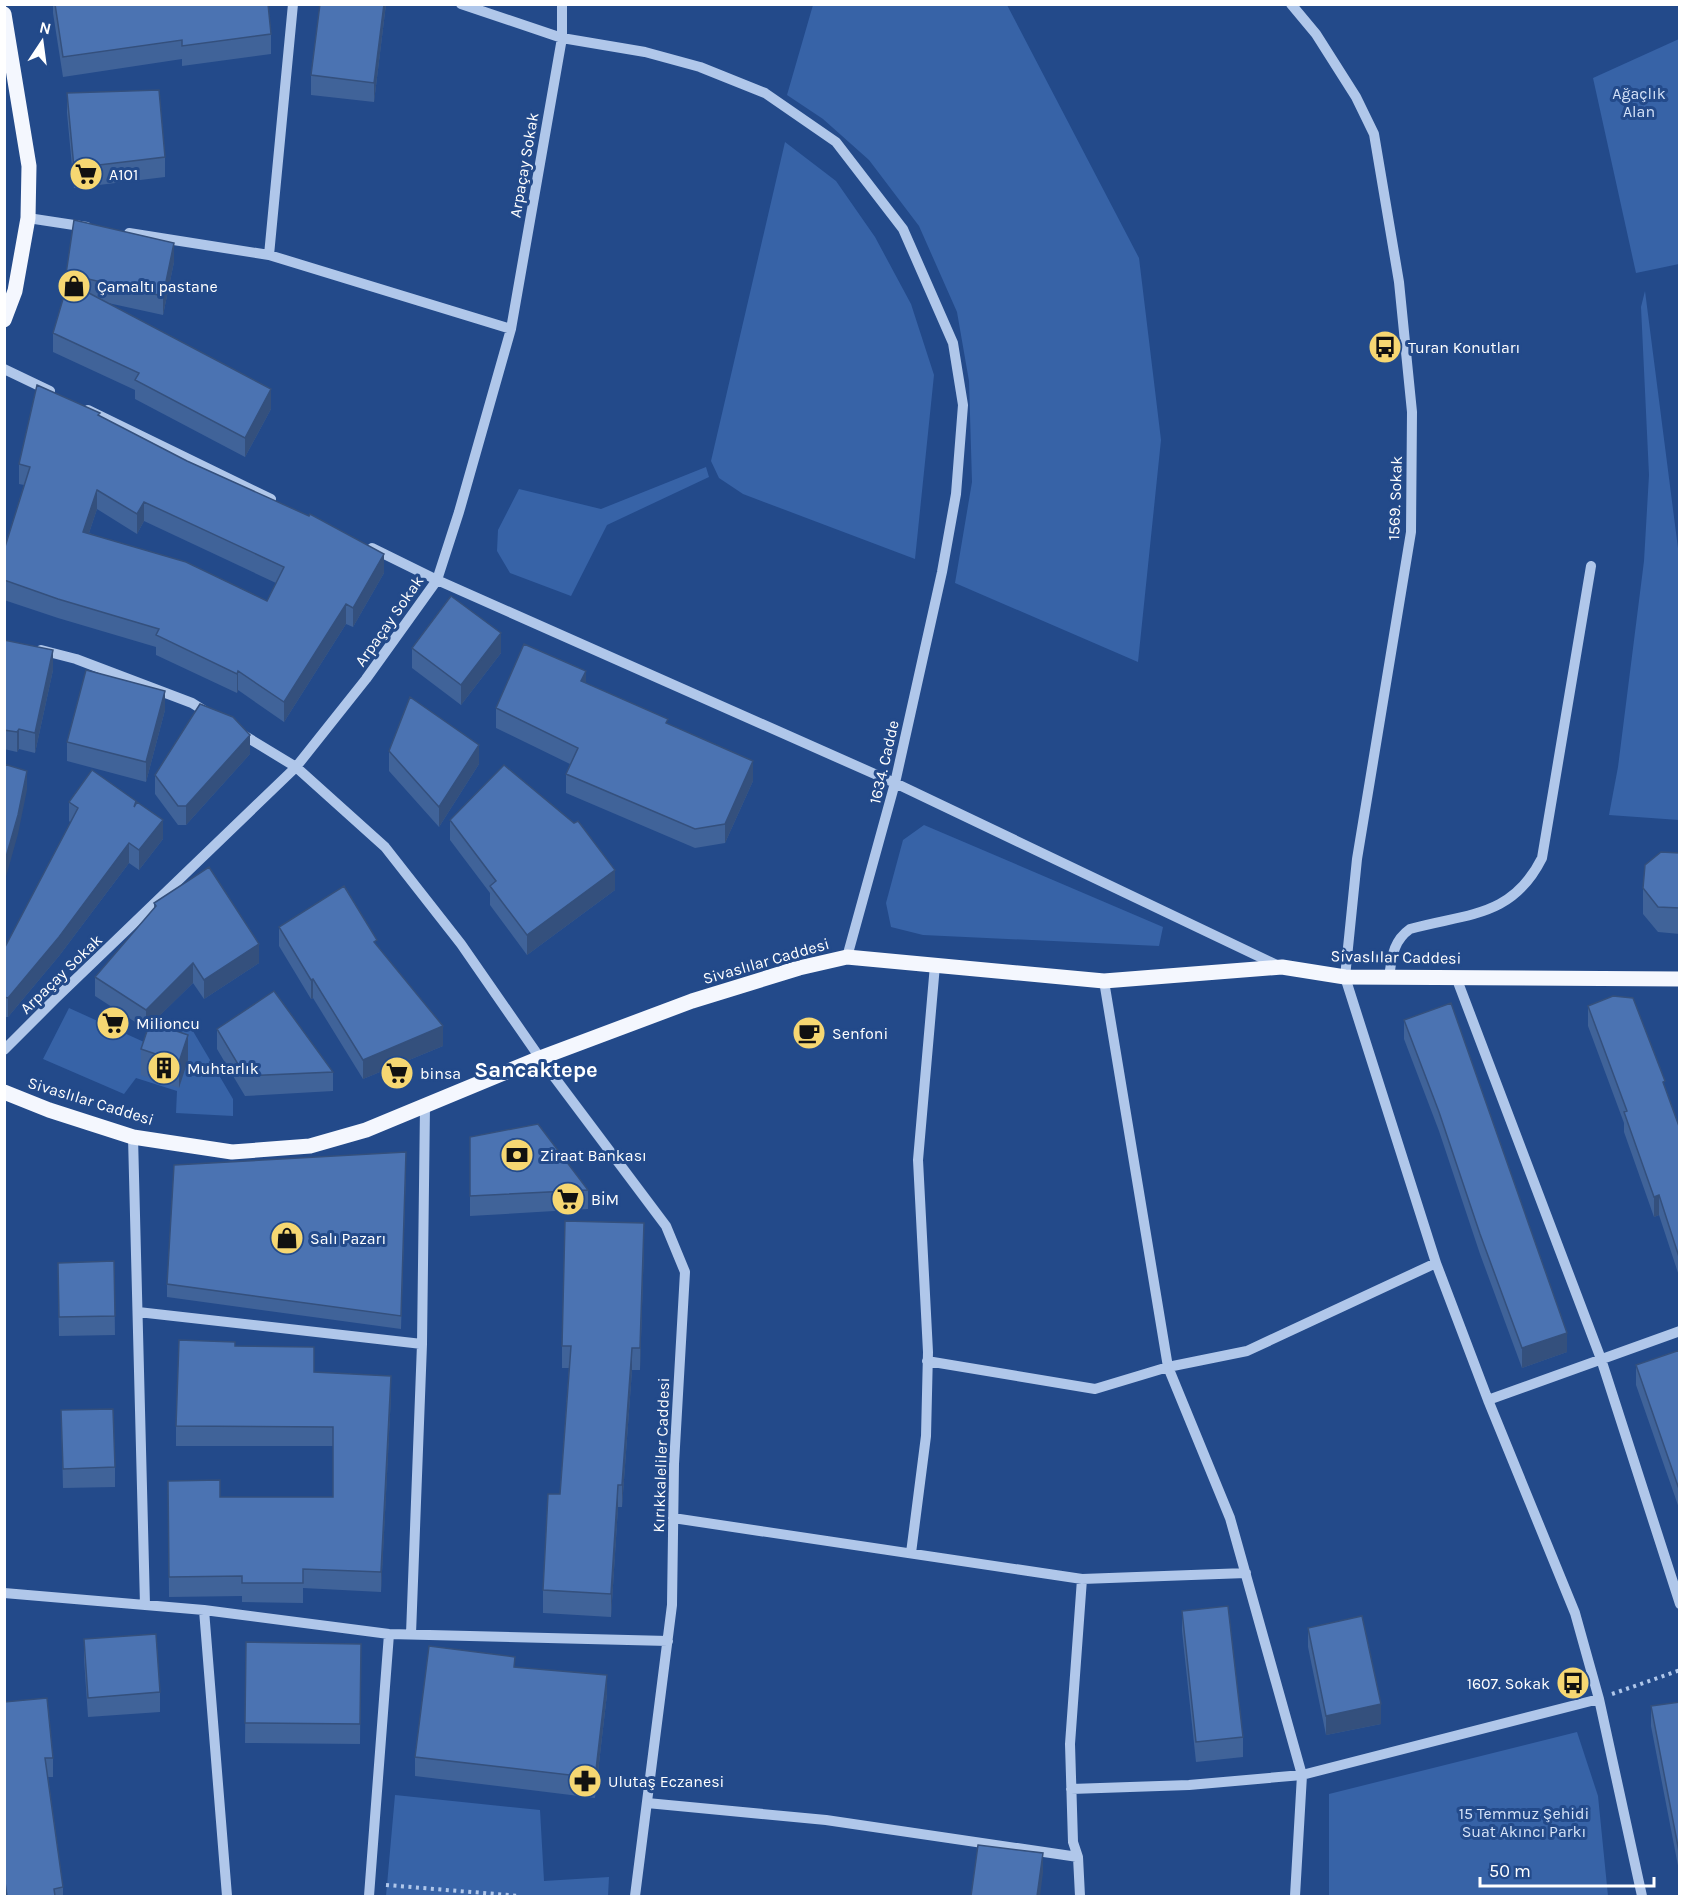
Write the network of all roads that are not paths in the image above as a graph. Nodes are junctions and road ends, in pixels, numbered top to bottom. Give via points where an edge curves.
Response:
1 (292, 4) edge
2 (461, 4) edge
3 (562, 4) edge
4 (1291, 4) edge
5 (4, 14) edge
6 (562, 38) junction
7 (28, 218) junction
8 (97, 228) edge
9 (120, 232) edge
10 (269, 255) junction
11 (4, 320) edge
12 (511, 329) junction
13 (4, 369) edge
14 (57, 395) edge
15 (78, 405) edge
16 (279, 503) edge
17 (363, 544) edge
18 (1591, 566) dead end
19 (437, 580) junction
20 (25, 645) edge
21 (296, 767) junction
22 (895, 783) junction
23 (847, 957) junction
24 (935, 965) junction
25 (1282, 967) junction
26 (1345, 977) junction
27 (1389, 977) junction
28 (1456, 977) junction
29 (1680, 979) edge
30 (1104, 981) junction
31 (4, 1050) edge
32 (540, 1058) junction
33 (4, 1092) edge
34 (426, 1106) junction
35 (133, 1137) junction
36 (1436, 1263) junction
37 (138, 1312) junction
38 (1680, 1331) edge
39 (422, 1344) junction
40 (1601, 1359) junction
41 (927, 1361) junction
42 (1168, 1367) junction
43 (1488, 1400) junction
44 (673, 1518) junction
45 (911, 1553) junction
46 (1246, 1574) junction
47 (1082, 1579) junction
48 (4, 1593) edge
49 (1680, 1604) edge
50 (145, 1605) junction
51 (204, 1610) junction
52 (389, 1634) junction
53 (411, 1634) junction
54 (668, 1641) junction
55 (1599, 1699) junction
56 (1302, 1775) junction
57 (1071, 1789) junction
58 (647, 1803) junction
59 (1078, 1857) junction
60 (370, 1891) edge
61 (227, 1896) edge
62 (635, 1896) edge
63 (1080, 1896) edge
64 (1295, 1896) edge
65 (1642, 1896) edge

1 - 10 street
2 - 6 street, 1634. Cadde
3 - 6 street, Arpaçay Sokak
4 - 26 street, 1569. Sokak via 1316,33 1374,134 1399,282 1412,412 1411,532 1357,859
5 - 7 main road via 29,166
6 - 12 street, Arpaçay Sokak
6 - 22 street, 1634. Cadde via 645,52 700,67 765,93 836,142 903,229 953,343 963,405 956,494 942,572
7 - 8 street
7 - 11 main road via 15,291
9 - 10 street
10 - 12 street
12 - 19 street, Arpaçay Sokak
13 - 14 street
15 - 16 street
17 - 19 street
18 - 27 street via 1546,844 1536,871 1503,904 1488,911 1410,929 1394,948
19 - 21 street, Arpaçay Sokak
19 - 22 street
20 - 21 street, Kırıkkaleliler Caddesi via 76,659 192,703
21 - 31 street, Arpaçay Sokak
21 - 32 street, Kırıkkaleliler Caddesi via 385,847 461,944
22 - 23 street, 1634. Cadde
22 - 25 street
23 - 24 main road, Sivaslılar Caddesi
23 - 32 main road, Sivaslılar Caddesi via 692,1001
24 - 30 main road, Sivaslılar Caddesi
24 - 41 street via 918,1160
25 - 26 main road, Sivaslılar Caddesi
25 - 30 main road, Sivaslılar Caddesi
26 - 27 main road, Sivaslılar Caddesi
26 - 36 street
27 - 28 main road, Sivaslılar Caddesi
28 - 29 main road, Sivaslılar Caddesi
28 - 40 street
30 - 42 street
32 - 34 main road, Sivaslılar Caddesi
32 - 44 street, Kırıkkaleliler Caddesi via 666,1226 685,1272
33 - 35 main road, Sivaslılar Caddesi
34 - 35 main road, Sivaslılar Caddesi via 366,1130 310,1146 232,1152
34 - 39 street
35 - 37 street
36 - 42 street via 1247,1351
36 - 43 street
37 - 39 street
37 - 50 street
38 - 40 street
39 - 53 street
40 - 43 street
40 - 49 street
41 - 42 street via 1095,1389
41 - 45 street via 926,1436
42 - 46 street via 1230,1518
43 - 55 street via 1575,1613
44 - 45 street
44 - 54 street, Kırıkkaleliler Caddesi
45 - 47 street
46 - 47 street
46 - 56 street
47 - 57 street via 1070,1744
48 - 50 street
50 - 51 street
51 - 52 street
51 - 61 street
52 - 53 street
52 - 60 street
53 - 54 street
54 - 58 street, Kırıkkaleliler Caddesi
55 - 56 street
55 - 65 street
56 - 57 street via 1189,1785
56 - 64 street
57 - 59 street via 1073,1842
58 - 59 street via 826,1820
58 - 62 street, Kırıkkaleliler Caddesi
59 - 63 street

